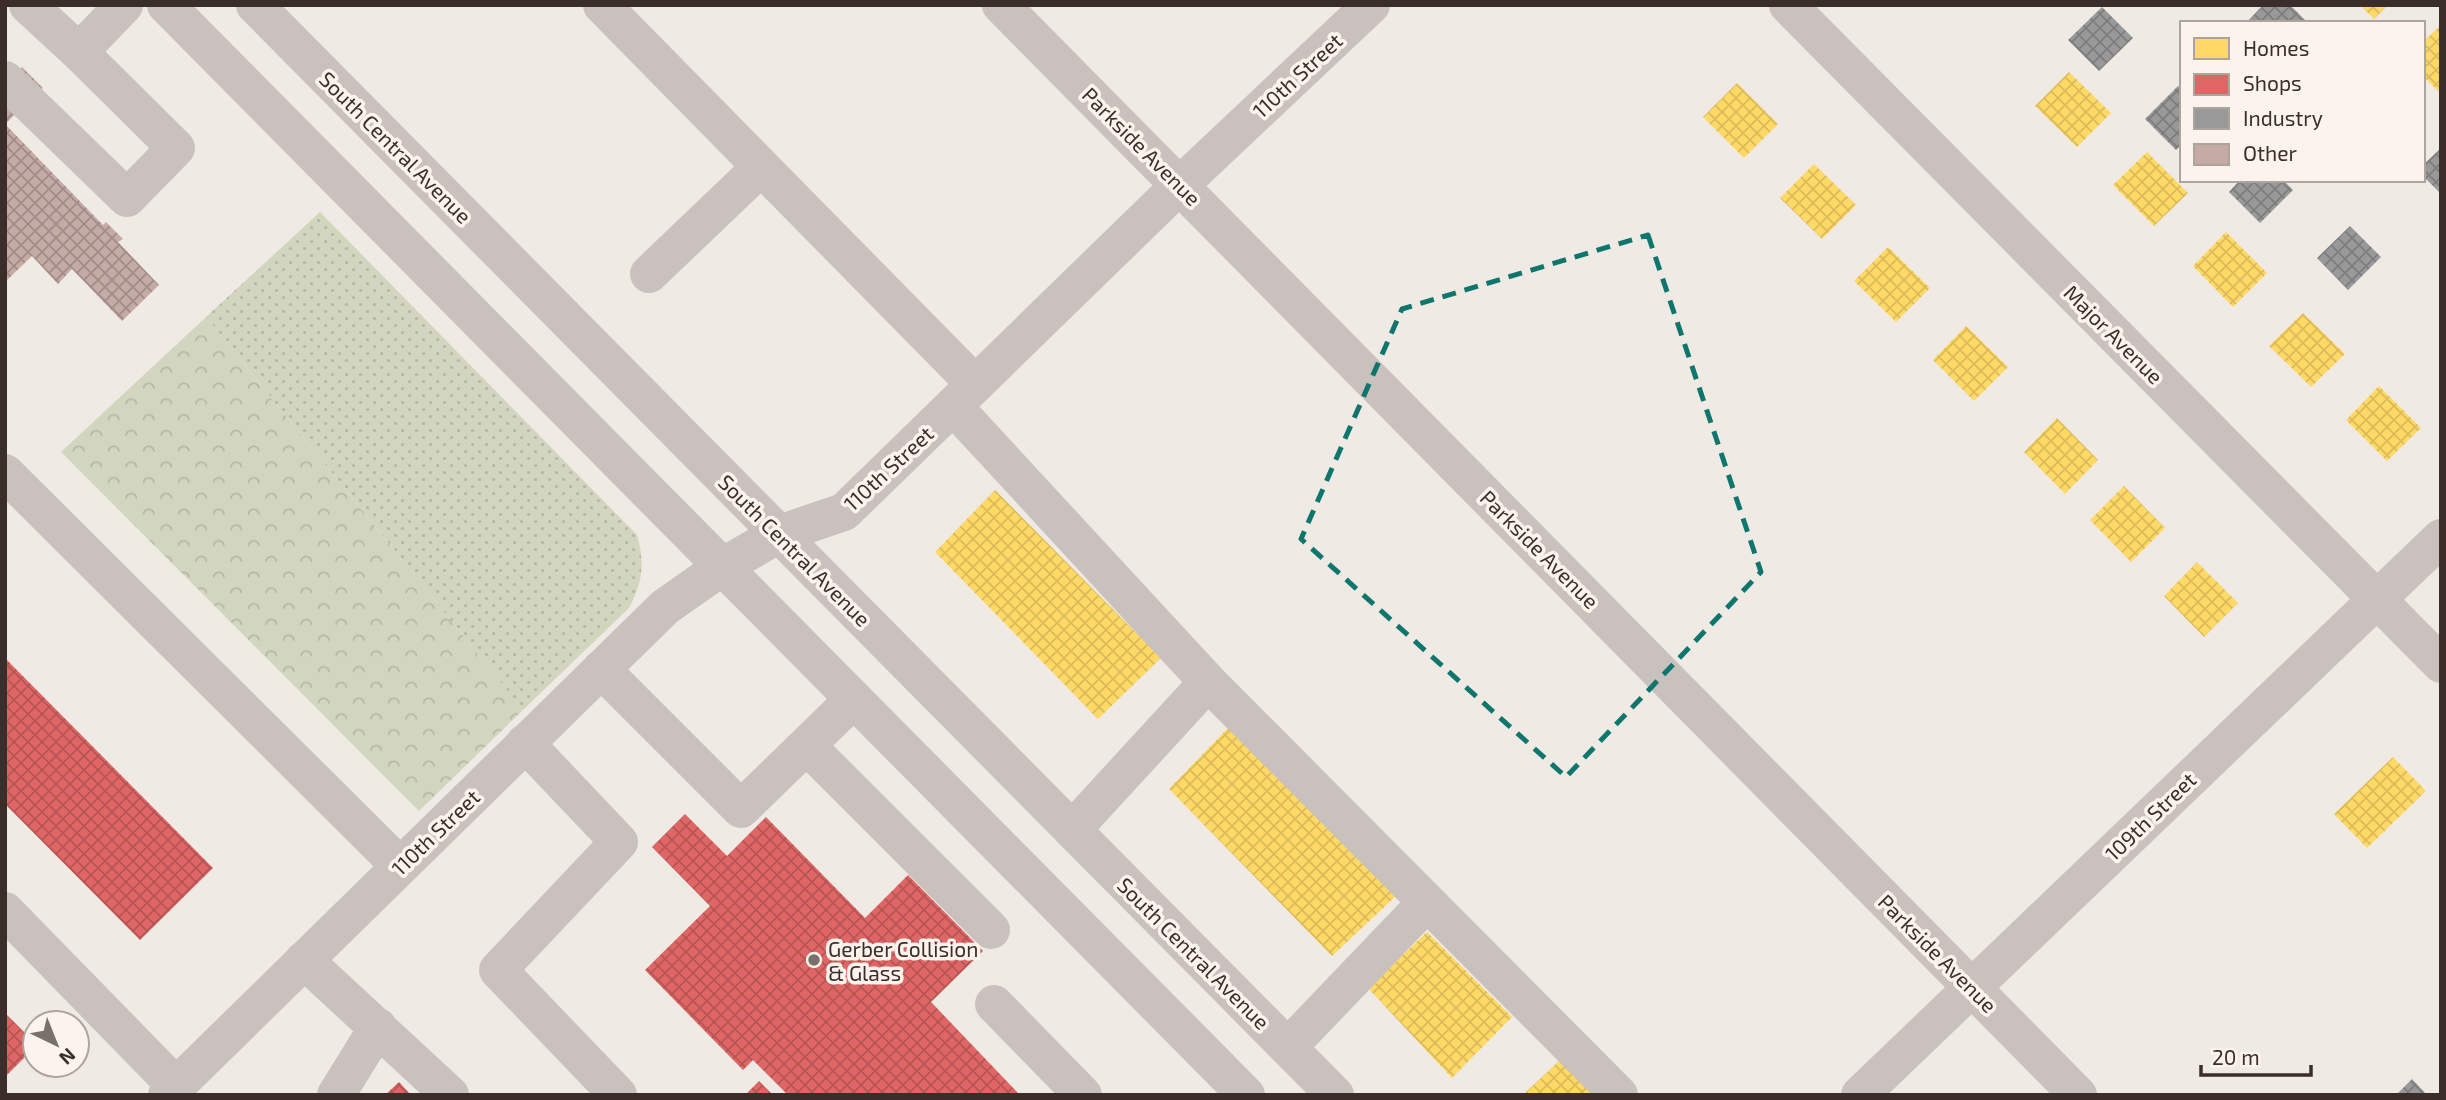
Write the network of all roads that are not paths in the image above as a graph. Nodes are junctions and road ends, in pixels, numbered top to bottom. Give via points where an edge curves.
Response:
1 (28, 5) edge
2 (124, 5) edge
3 (166, 5) edge
4 (255, 5) edge
5 (602, 5) edge
6 (1001, 5) edge
7 (1371, 5) edge
8 (1788, 5) edge
9 (79, 52) junction
10 (5, 80) edge
11 (761, 167) junction
12 (1181, 184) junction
13 (649, 274) dead end
14 (964, 395) junction
15 (10, 488) edge
16 (779, 534) junction
17 (2441, 538) edge
18 (722, 567) junction
19 (2377, 599) junction
20 (2441, 664) edge
21 (601, 669) junction
22 (1208, 682) junction
23 (854, 699) junction
24 (525, 743) junction
25 (807, 746) junction
26 (1072, 830) junction
27 (400, 866) junction
28 (1427, 902) junction
29 (5, 911) edge
30 (991, 930) dead end
31 (304, 960) junction
32 (1972, 988) junction
33 (994, 1004) dead end
34 (378, 1027) junction
35 (1288, 1047) junction
36 (171, 1090) edge
37 (336, 1095) edge
38 (450, 1095) edge
39 (618, 1095) edge
40 (1083, 1095) edge
41 (1246, 1095) edge
42 (1335, 1095) edge
43 (1619, 1095) edge
44 (1860, 1095) edge
45 (2078, 1095) edge

1 - 9 street
2 - 9 street
3 - 18 street
4 - 16 street, South Central Avenue
5 - 11 street
6 - 12 street, Parkside Avenue
7 - 12 street, 110th Street
8 - 19 street, Major Avenue
9 - 10 street via 176,148 127,198
11 - 13 street
11 - 14 street
12 - 14 street, 110th Street
12 - 32 street, Parkside Avenue
14 - 16 street, 110th Street via 844,512
14 - 22 street
15 - 27 street
16 - 18 street, 110th Street
16 - 26 street, South Central Avenue
17 - 19 street, 109th Street
18 - 21 street, 110th Street via 665,607
18 - 23 street
19 - 20 street, Major Avenue
19 - 32 street, 109th Street
21 - 24 street, 110th Street
21 - 25 street via 741,809
22 - 26 street
22 - 28 street
23 - 25 street
23 - 41 street
24 - 27 street, 110th Street
24 - 39 street via 619,842 498,970
25 - 30 street
26 - 35 street, South Central Avenue
27 - 31 street, 110th Street
28 - 35 street
28 - 43 street
29 - 36 street
31 - 34 street
31 - 36 street, 110th Street
32 - 44 street, 109th Street
32 - 45 street, Parkside Avenue
33 - 40 street
34 - 37 street
34 - 38 street
35 - 42 street, South Central Avenue

